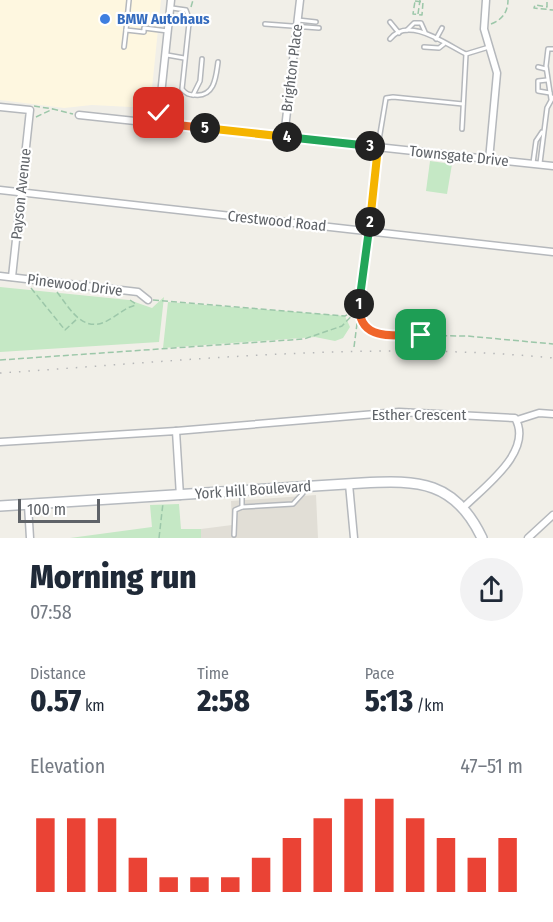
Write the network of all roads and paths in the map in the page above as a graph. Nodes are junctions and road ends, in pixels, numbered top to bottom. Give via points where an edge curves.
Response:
1 (129, 0) edge
2 (171, 0) edge
3 (194, 0) edge
4 (300, 0) edge
5 (486, 0) edge
6 (508, 0) edge
7 (420, 1) edge
8 (547, 2) dead end
9 (170, 8) junction
10 (191, 8) dead end
11 (414, 9) junction
12 (418, 10) junction
13 (422, 10) junction
14 (553, 10) edge
15 (417, 15) junction
16 (189, 18) dead end
17 (316, 22) dead end
18 (390, 22) dead end
19 (189, 23) dead end
20 (297, 23) junction
21 (265, 24) dead end
22 (491, 24) dead end
23 (319, 28) dead end
24 (442, 28) dead end
25 (126, 30) junction
26 (407, 30) junction
27 (168, 31) junction
28 (399, 33) junction
29 (425, 33) junction
30 (390, 39) dead end
31 (436, 39) junction
32 (444, 44) junction
33 (124, 47) dead end
34 (424, 47) dead end
35 (489, 47) junction
36 (553, 49) edge
37 (466, 54) junction
38 (165, 55) junction
39 (184, 58) junction
40 (202, 59) dead end
41 (218, 62) dead end
42 (538, 67) dead end
43 (546, 69) junction
44 (548, 80) junction
45 (193, 95) junction
46 (551, 96) edge
47 (463, 104) junction
48 (0, 107) edge
49 (32, 108) junction
50 (54, 109) junction
51 (79, 115) joint
52 (36, 117) dead end
53 (158, 123) junction
54 (462, 129) dead end
55 (543, 131) junction
56 (284, 137) junction
57 (378, 147) junction
58 (489, 160) junction
59 (536, 164) junction
60 (553, 166) edge
61 (0, 190) edge
62 (21, 193) junction
63 (369, 231) junction
64 (553, 252) edge
65 (0, 276) edge
66 (12, 277) junction
67 (31, 288) dead end
68 (57, 292) dead end
69 (130, 300) dead end
70 (148, 300) joint
71 (359, 308) junction
72 (79, 317) junction
73 (553, 344) edge
74 (354, 347) dead end
75 (0, 360) edge
76 (553, 414) edge
77 (517, 420) junction
78 (176, 431) junction
79 (0, 442) edge
80 (349, 484) junction
81 (303, 487) junction
82 (242, 491) junction
83 (180, 496) junction
84 (162, 497) junction
85 (27, 505) junction
86 (0, 506) edge
87 (242, 507) junction
88 (464, 507) junction
89 (553, 515) edge
90 (234, 535) dead end
91 (531, 537) edge
92 (30, 538) edge
93 (159, 538) edge
94 (354, 538) edge
95 (482, 538) edge

1 - 25 lane
2 - 9 street
3 - 10 path
4 - 20 street, Brighton Place
5 - 35 street via 483,21
6 - 22 path via 508,9 500,21
7 - 11 path via 415,1
7 - 12 path
7 - 13 path
8 - 14 path via 546,7 534,8
9 - 16 lane via 186,10
9 - 27 street
11 - 12 path
11 - 15 path via 413,14
12 - 13 path
12 - 15 path
13 - 15 path via 422,15
17 - 20 lane
18 - 28 lane
19 - 39 lane
20 - 21 lane
20 - 23 lane
20 - 56 street, Brighton Place
24 - 31 lane
25 - 27 lane
25 - 33 lane
26 - 28 lane
26 - 29 lane
26 - 29 lane via 411,24 421,23
27 - 38 street
28 - 30 lane
29 - 31 lane
31 - 32 lane
32 - 34 lane via 439,48
32 - 37 lane
35 - 37 lane
35 - 58 street via 497,73
36 - 43 lane via 548,49
37 - 47 lane
38 - 39 lane
38 - 53 street
39 - 45 lane via 182,89
40 - 45 lane via 200,81
41 - 45 lane via 210,91
42 - 43 lane
43 - 44 lane
44 - 46 lane
44 - 46 lane via 538,81 537,86 538,91
46 - 55 lane
47 - 54 lane
47 - 57 lane via 386,99
48 - 49 street
49 - 50 path
49 - 62 street, Payson Avenue
50 - 51 path
50 - 52 path
51 - 53 street, Townsgate Drive
53 - 56 street, Townsgate Drive
55 - 59 lane
55 - 59 lane via 536,141
56 - 57 street, Townsgate Drive
57 - 58 street, Townsgate Drive
57 - 63 street
58 - 59 street, Townsgate Drive
59 - 60 street, Townsgate Drive
61 - 62 street, Crestwood Road
62 - 63 street, Crestwood Road
62 - 66 street, Payson Avenue
63 - 64 street, Crestwood Road
63 - 71 path
65 - 66 street, Pinewood Drive
66 - 70 street, Pinewood Drive via 138,292
67 - 72 path via 65,330
68 - 72 path
69 - 72 path via 136,305 98,326 88,325
70 - 71 path via 345,316
71 - 73 path via 366,330 375,334 467,336
71 - 74 path
71 - 75 path via 342,326 304,339
76 - 77 street via 539,413
77 - 78 street, Esther Crescent via 506,416 399,412
77 - 88 street via 517,448 512,459
78 - 79 street, Esther Crescent
78 - 83 street
80 - 81 street, York Hill Boulevard
80 - 88 street, York Hill Boulevard via 414,482
80 - 94 street
81 - 82 street, York Hill Boulevard
81 - 87 lane via 303,493 293,504
82 - 83 street, York Hill Boulevard
82 - 87 lane
83 - 84 street, York Hill Boulevard
84 - 85 street, York Hill Boulevard
84 - 93 path
85 - 86 street, York Hill Boulevard
85 - 92 street
87 - 90 lane via 235,510
88 - 95 street, York Hill Boulevard
89 - 91 street

